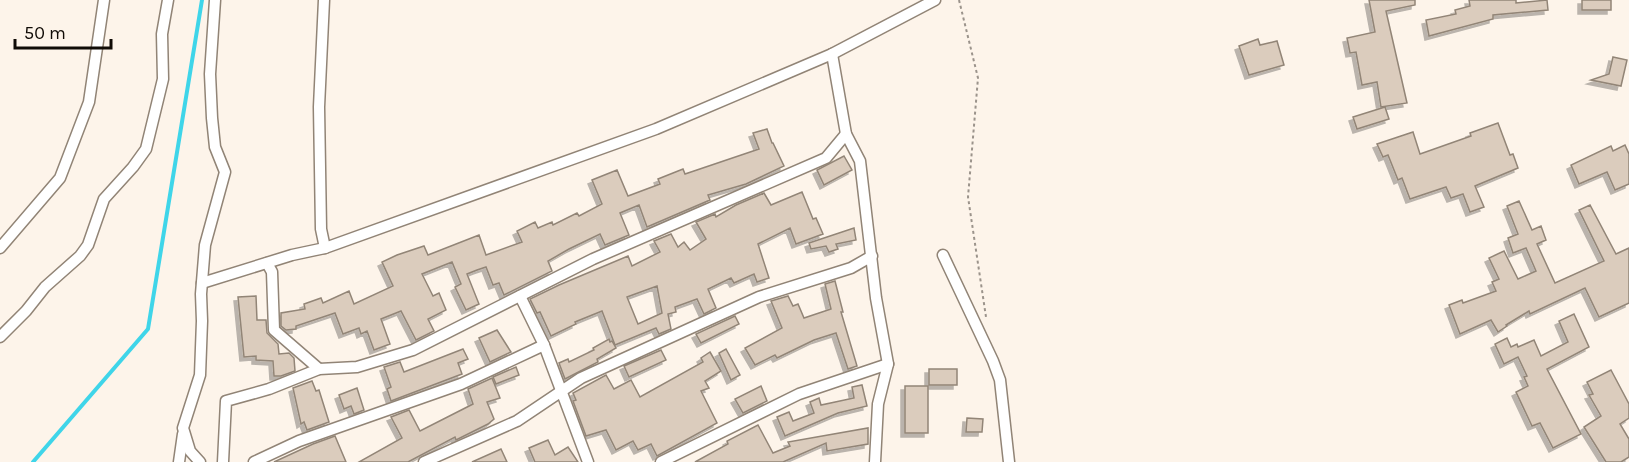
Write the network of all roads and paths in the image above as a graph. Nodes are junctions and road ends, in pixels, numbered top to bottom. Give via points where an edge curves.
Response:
1 (104, 0) edge
2 (168, 0) edge
3 (215, 0) edge
4 (324, 0) edge
5 (936, 0) edge
6 (959, 0) edge
7 (832, 54) junction
8 (846, 134) junction
9 (0, 248) edge
10 (325, 248) junction
11 (943, 255) dead end
12 (872, 256) junction
13 (267, 263) junction
14 (201, 283) junction
15 (520, 296) junction
16 (987, 326) dead end
17 (0, 337) edge
18 (544, 345) junction
19 (888, 364) junction
20 (319, 369) junction
21 (562, 391) junction
22 (183, 428) junction
23 (179, 462) edge
24 (200, 462) edge
25 (223, 462) edge
26 (254, 462) edge
27 (424, 462) edge
28 (588, 462) edge
29 (661, 462) edge
30 (872, 462) edge
31 (1009, 462) edge

1 - 9 street via 89,102 60,178
2 - 17 street via 162,33 163,79 146,149 104,199 88,245 80,256 45,287
3 - 14 street via 210,74 212,118 215,147 225,172 205,245
4 - 10 street via 319,107 321,229
5 - 7 street
6 - 16 path via 978,78 968,197
7 - 8 street
7 - 10 street via 656,129
8 - 12 street via 860,161
8 - 15 street via 826,158 593,259
10 - 13 street
11 - 31 street via 1000,380
12 - 19 street
12 - 21 street via 851,268 759,297 581,378
13 - 14 street
13 - 20 street via 272,272 274,330
14 - 22 street via 200,375
15 - 18 street
15 - 20 street via 413,350 357,367
18 - 21 street
18 - 26 street via 461,384 299,441
19 - 29 street via 799,394
19 - 30 street via 878,404
20 - 25 street via 226,401
21 - 27 street via 517,421
21 - 28 street
22 - 23 street
22 - 24 street via 190,451

